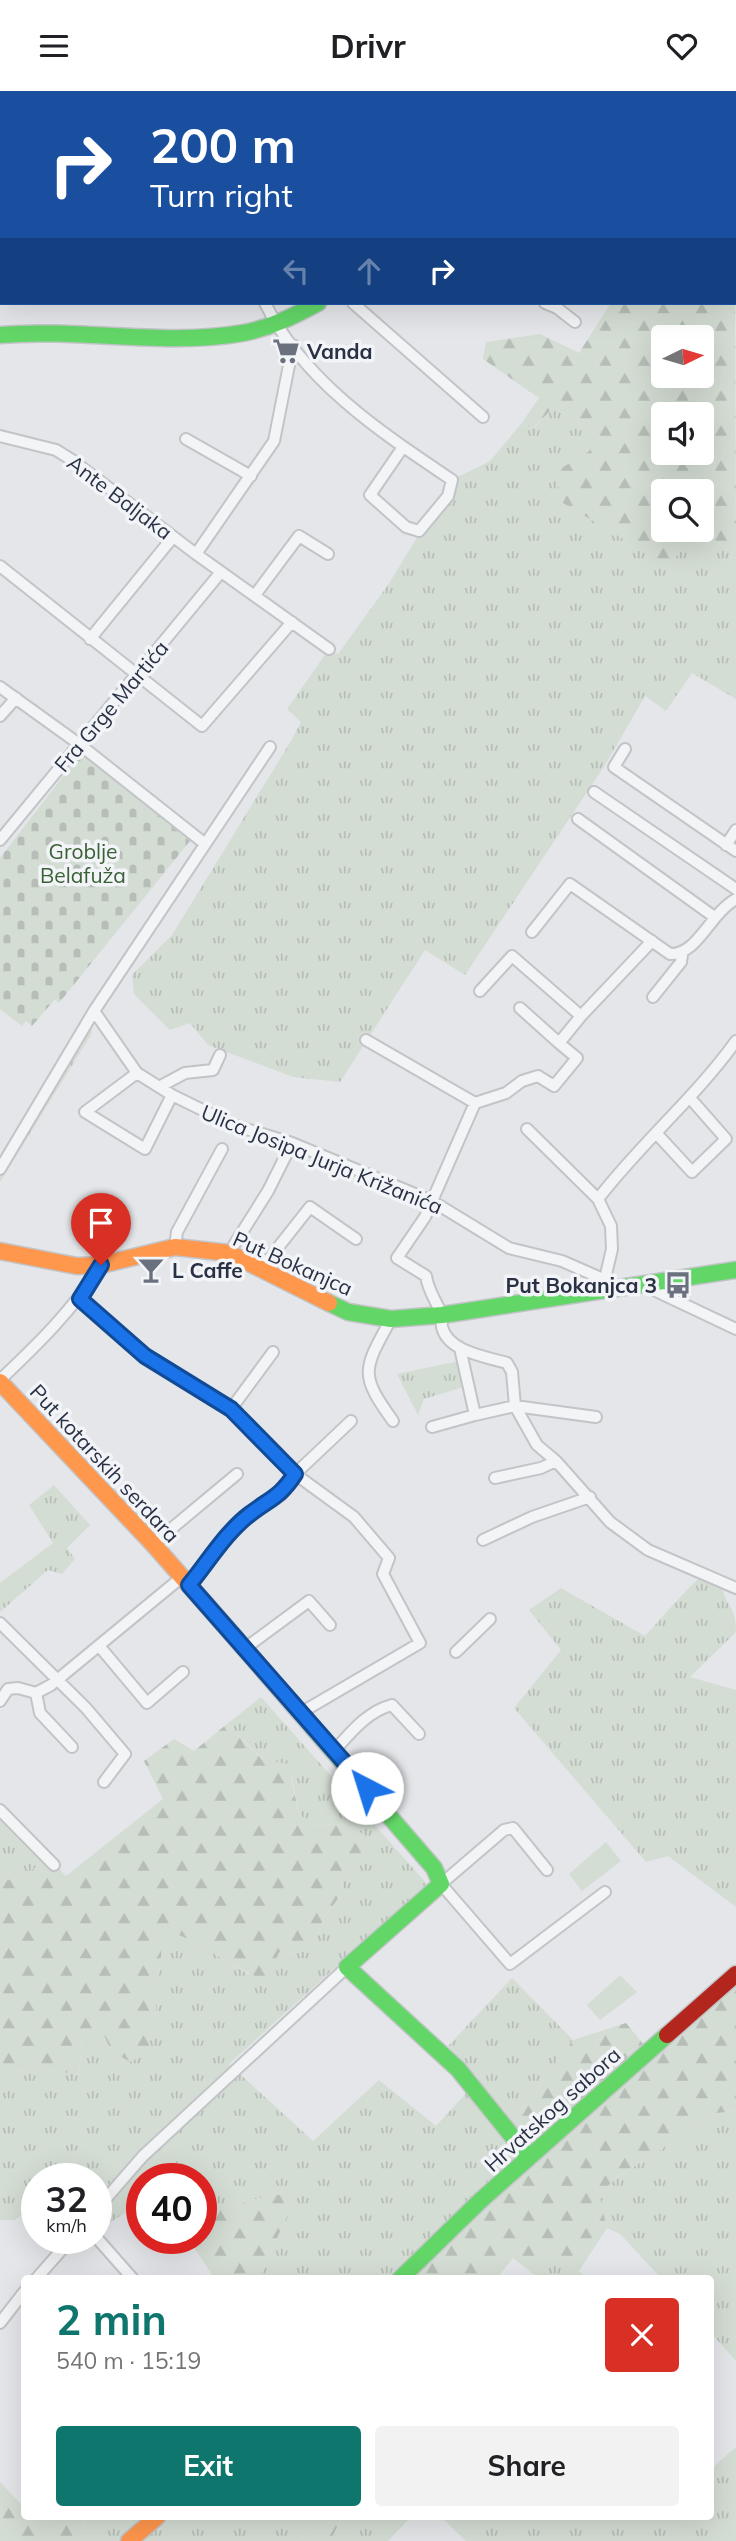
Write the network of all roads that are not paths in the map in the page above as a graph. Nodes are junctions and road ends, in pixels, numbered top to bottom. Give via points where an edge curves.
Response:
1 (266, 305) edge
2 (315, 305) edge
3 (355, 305) edge
4 (550, 305) edge
5 (575, 322) dead end
6 (277, 324) junction
7 (0, 335) edge
8 (293, 345) junction
9 (483, 417) dead end
10 (0, 436) edge
11 (186, 439) dead end
12 (402, 447) junction
13 (251, 476) junction
14 (173, 537) junction
15 (196, 554) junction
16 (328, 554) dead end
17 (0, 566) edge
18 (221, 572) junction
19 (255, 595) junction
20 (292, 622) junction
21 (90, 639) junction
22 (330, 649) dead end
23 (137, 675) junction
24 (0, 687) edge
25 (16, 698) junction
26 (0, 716) edge
27 (79, 744) junction
28 (270, 747) dead end
29 (625, 749) dead end
30 (594, 792) dead end
31 (578, 819) dead end
32 (736, 830) edge
33 (0, 841) edge
34 (204, 843) junction
35 (731, 848) edge
36 (736, 889) edge
37 (736, 899) edge
38 (713, 916) junction
39 (532, 932) dead end
40 (652, 941) junction
41 (682, 955) junction
42 (481, 991) dead end
43 (653, 996) dead end
44 (520, 1008) dead end
45 (94, 1011) junction
46 (581, 1016) junction
47 (366, 1040) dead end
48 (736, 1041) edge
49 (559, 1043) junction
50 (220, 1055) dead end
51 (137, 1073) junction
52 (159, 1087) junction
53 (172, 1095) junction
54 (690, 1098) junction
55 (475, 1103) junction
56 (527, 1129) dead end
57 (656, 1133) junction
58 (292, 1143) junction
59 (222, 1149) dead end
60 (0, 1169) edge
61 (598, 1199) junction
62 (432, 1201) junction
63 (356, 1239) dead end
64 (175, 1247) junction
65 (0, 1251) edge
66 (229, 1253) junction
67 (101, 1265) junction
68 (261, 1269) junction
69 (736, 1270) edge
70 (605, 1284) junction
71 (641, 1284) junction
72 (80, 1299) junction
73 (442, 1315) junction
74 (391, 1319) junction
75 (736, 1329) edge
76 (460, 1348) junction
77 (273, 1352) dead end
78 (0, 1381) edge
79 (515, 1406) junction
80 (231, 1409) junction
81 (475, 1415) junction
82 (596, 1417) dead end
83 (351, 1421) dead end
84 (393, 1422) dead end
85 (432, 1427) dead end
86 (556, 1461) junction
87 (237, 1474) dead end
88 (295, 1474) junction
89 (495, 1478) dead end
90 (590, 1497) junction
91 (483, 1540) dead end
92 (153, 1544) junction
93 (185, 1581) junction
94 (736, 1588) edge
95 (490, 1619) dead end
96 (0, 1623) edge
97 (330, 1625) dead end
98 (100, 1647) junction
99 (244, 1649) junction
100 (456, 1652) dead end
101 (184, 1672) dead end
102 (57, 1679) junction
103 (36, 1693) junction
104 (0, 1701) edge
105 (302, 1713) junction
106 (419, 1734) dead end
107 (72, 1747) dead end
108 (335, 1750) junction
109 (104, 1782) dead end
110 (0, 1810) edge
111 (54, 1865) dead end
112 (547, 1870) dead end
113 (441, 1884) junction
114 (605, 1892) dead end
115 (347, 1967) junction
116 (736, 1974) edge
117 (529, 2158) junction
118 (112, 2192) edge
119 (58, 2254) edge
120 (111, 2254) edge
121 (40, 2275) edge
122 (129, 2275) edge
123 (404, 2275) edge
124 (21, 2296) edge
125 (0, 2323) edge
126 (154, 2520) edge
127 (129, 2541) edge

1 - 6 street
2 - 6 main road
3 - 9 street
4 - 5 street
6 - 7 main road via 177,338 24,331
6 - 8 street
8 - 12 street via 352,409
8 - 13 street via 274,441
10 - 14 street, Ante Baljaka via 56,450
11 - 13 street
12 - 12 street via 452,480 447,496 419,531 406,527 370,495
13 - 15 street
14 - 15 street, Ante Baljaka
14 - 21 street
15 - 18 street, Ante Baljaka
16 - 19 street via 299,536
17 - 21 street
18 - 19 street, Ante Baljaka
18 - 23 street, Fra Grge Martića
19 - 20 street, Ante Baljaka
20 - 22 street, Ante Baljaka
20 - 23 street via 202,726
21 - 23 street
23 - 27 street, Fra Grge Martića
24 - 25 street
25 - 26 street
25 - 27 street
27 - 33 street, Fra Grge Martića
27 - 34 street
28 - 34 street
29 - 35 street via 614,767
30 - 36 street
31 - 38 street
32 - 35 street
34 - 45 street
37 - 38 street
38 - 41 street
39 - 40 street via 570,884
40 - 41 street via 670,954
40 - 46 street
41 - 43 street
42 - 46 street via 512,956
44 - 49 street
45 - 51 street, Ulica Josipa Jurja Križanića
45 - 60 street
46 - 49 street
47 - 55 street
48 - 54 street
49 - 55 street via 577,1058 554,1086 538,1076
50 - 52 street via 213,1070 185,1073
51 - 52 street, Ulica Josipa Jurja Križanića
51 - 53 street via 85,1112 145,1149
52 - 53 street, Ulica Josipa Jurja Križanića
53 - 58 street, Ulica Josipa Jurja Križanića via 233,1125
54 - 57 street
54 - 57 street via 726,1139 692,1173
55 - 62 street
56 - 61 street
57 - 61 street
58 - 62 street, Ulica Josipa Jurja Križanića
58 - 66 street
59 - 64 street via 177,1232
61 - 70 street via 611,1226
62 - 70 street, Ulica Josipa Jurja Križanića via 509,1248 562,1261
62 - 73 street via 397,1258 426,1276
63 - 68 street via 310,1206
64 - 66 main road, Put Bokanjca
64 - 67 main road, Put Bokanjca
65 - 67 main road, Put Bokanjca via 77,1266
66 - 68 main road, Put Bokanjca
67 - 72 street
68 - 74 main road, Put Bokanjca via 348,1312
69 - 71 main road, Put Bokanjca
70 - 71 main road, Put Bokanjca
70 - 73 main road, Put Bokanjca
71 - 75 street
72 - 78 street
72 - 80 street via 145,1356
73 - 74 main road, Put Bokanjca
73 - 76 street via 442,1328
74 - 84 street via 370,1360 368,1383
76 - 79 street via 507,1363
76 - 81 street
77 - 80 street
78 - 92 main road, Put kotarskih serdara
79 - 81 street
79 - 82 street
79 - 86 street via 537,1445
80 - 88 street
81 - 85 street
83 - 88 street
86 - 89 street
86 - 90 street
87 - 92 street
88 - 93 street via 282,1494 250,1514
88 - 105 street via 361,1526 389,1558 383,1574 420,1643
90 - 91 street
90 - 94 street via 610,1522 648,1551
92 - 93 main road, Put kotarskih serdara
93 - 98 street
93 - 99 main road, Put kotarskih serdara
95 - 100 street
96 - 102 street
97 - 99 street via 309,1601
98 - 101 street via 147,1703
98 - 102 street
99 - 105 main road, Put kotarskih serdara
102 - 103 street
102 - 109 street via 125,1754
103 - 104 street via 8,1689
103 - 107 street via 40,1713
105 - 108 main road, Put kotarskih serdara
106 - 108 street via 392,1705 355,1727
108 - 113 main road, Put kotarskih serdara via 434,1868
110 - 111 street
112 - 113 street via 513,1828 495,1837
113 - 114 street via 510,1964
113 - 115 main road
115 - 117 main road via 382,2004 457,2067
115 - 118 street via 143,2156
116 - 117 main road, Hrvatskog sabora
117 - 123 main road, Hrvatskog sabora
119 - 121 street
120 - 122 street
124 - 125 street
126 - 127 main road

